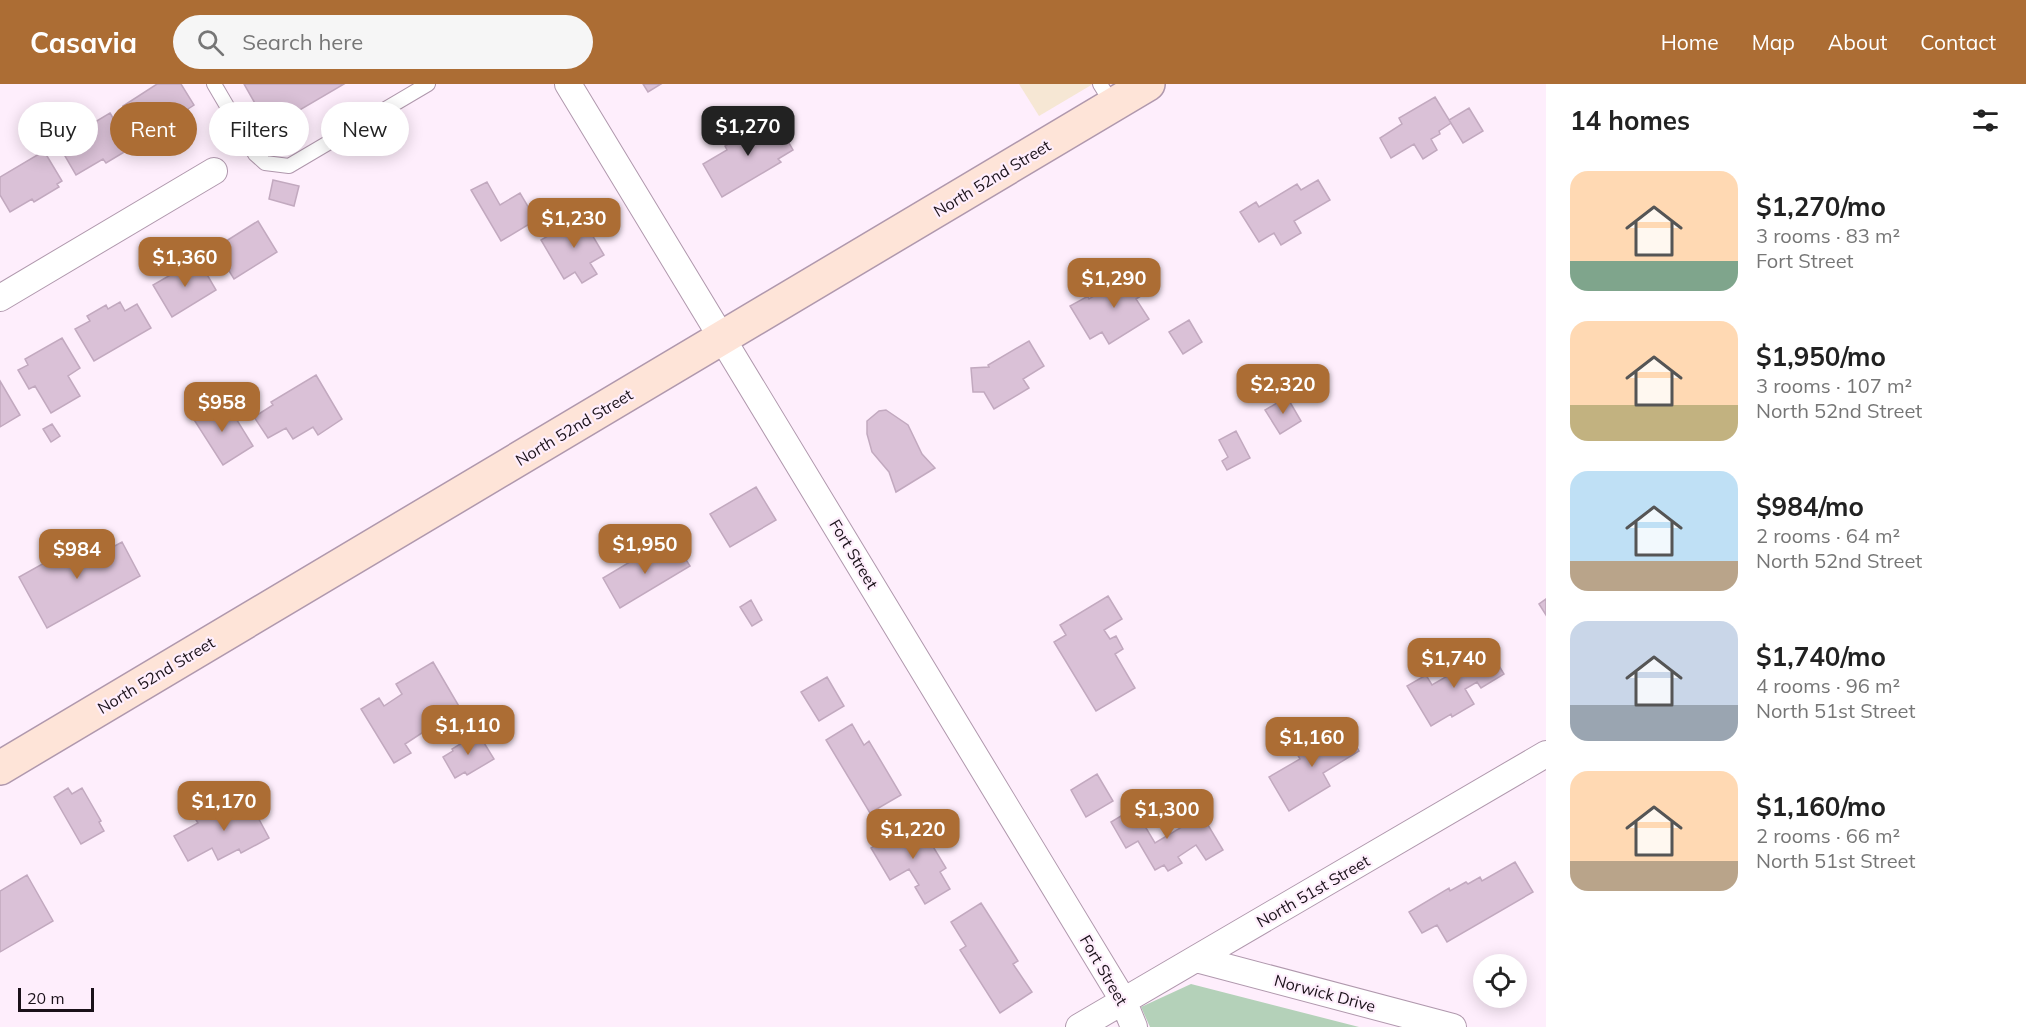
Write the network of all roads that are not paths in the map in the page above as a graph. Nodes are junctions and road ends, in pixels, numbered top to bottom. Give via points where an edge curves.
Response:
1 (214, 84) edge
2 (428, 84) edge
3 (568, 84) edge
4 (1148, 84) edge
5 (1106, 95) edge
6 (214, 171) dead end
7 (0, 298) edge
8 (723, 338) junction
9 (1546, 754) edge
10 (0, 768) edge
11 (1196, 959) junction
12 (1123, 1000) junction
13 (1079, 1027) edge
14 (1134, 1027) edge
15 (1453, 1027) edge

1 - 2 lane via 255,154 265,163 289,166
3 - 8 street, Fort Street
4 - 5 main road, North 52nd Street
5 - 8 main road, North 52nd Street
6 - 7 street
8 - 10 main road, North 52nd Street
8 - 12 street, Fort Street
9 - 11 street, North 51st Street
11 - 12 street, North 51st Street
11 - 15 street, Norwick Drive
12 - 13 street, North 51st Street
12 - 14 street, Fort Street

